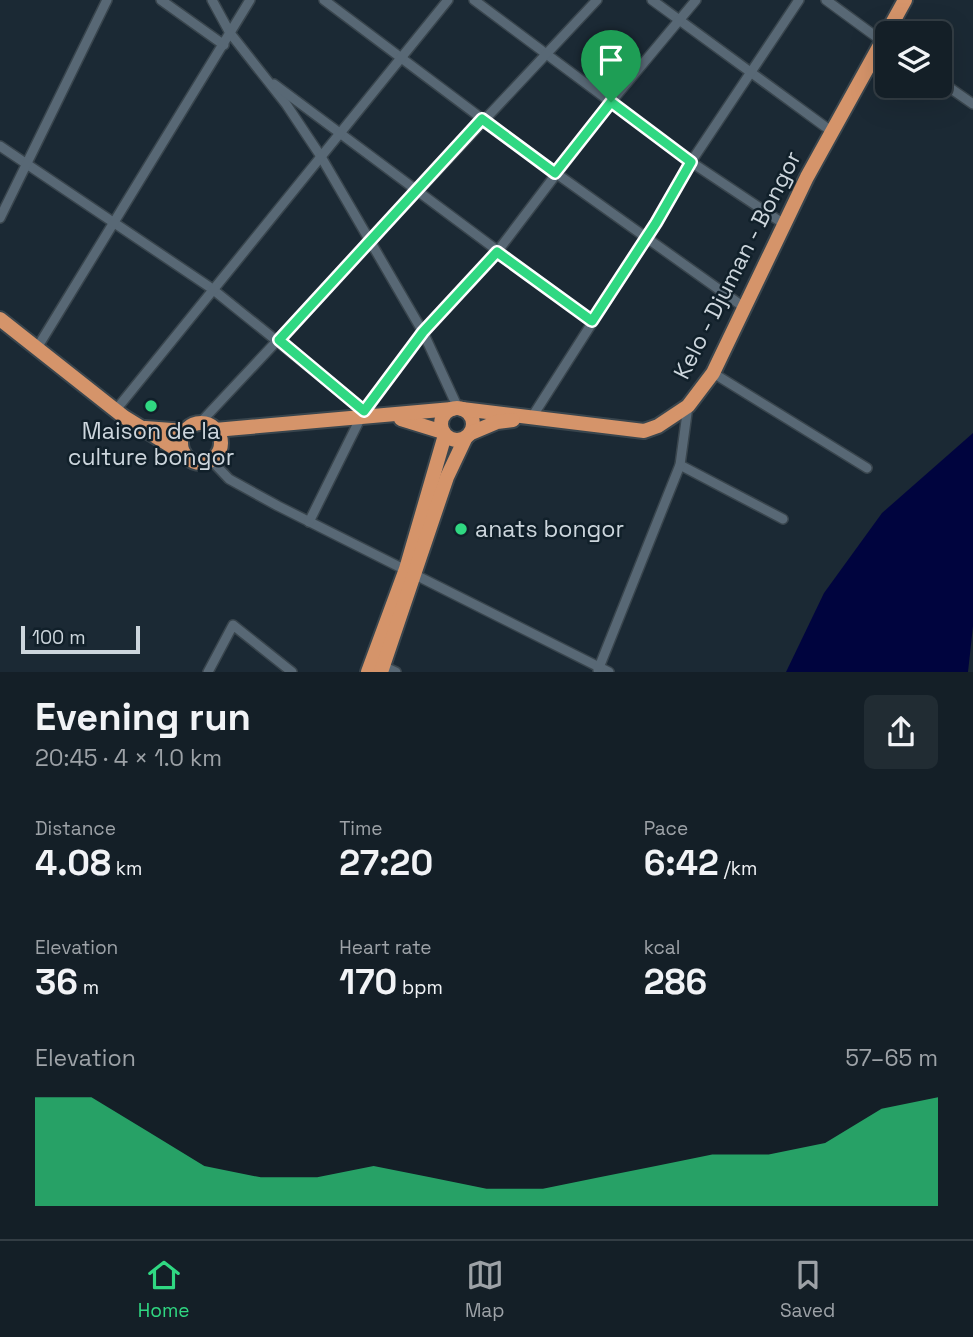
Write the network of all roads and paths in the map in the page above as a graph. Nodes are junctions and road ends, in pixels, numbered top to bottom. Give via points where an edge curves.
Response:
1 (107, 0) edge
2 (161, 0) edge
3 (212, 0) edge
4 (250, 0) edge
5 (324, 0) edge
6 (448, 0) edge
7 (474, 0) edge
8 (597, 0) edge
9 (652, 0) edge
10 (696, 0) edge
11 (799, 0) edge
12 (826, 0) edge
13 (905, 0) edge
14 (895, 21) edge
15 (679, 22) junction
16 (230, 33) junction
17 (875, 36) edge
18 (224, 45) junction
19 (545, 53) junction
20 (402, 58) junction
21 (875, 58) edge
22 (752, 72) junction
23 (264, 77) junction
24 (952, 89) edge
25 (611, 102) junction
26 (973, 104) edge
27 (482, 119) junction
28 (831, 131) junction
29 (340, 134) junction
30 (0, 146) edge
31 (320, 155) junction
32 (691, 162) junction
33 (28, 166) junction
34 (555, 173) junction
35 (417, 191) junction
36 (0, 218) edge
37 (112, 222) junction
38 (784, 224) junction
39 (646, 239) junction
40 (371, 242) junction
41 (497, 252) junction
42 (211, 288) junction
43 (745, 308) junction
44 (0, 319) edge
45 (592, 321) junction
46 (423, 332) junction
47 (279, 340) junction
48 (37, 348) junction
49 (713, 373) junction
50 (688, 406) junction
51 (457, 409) junction
52 (115, 411) junction
53 (362, 414) junction
54 (385, 417) junction
55 (532, 417) junction
56 (199, 424) junction
57 (255, 426) junction
58 (140, 428) junction
59 (215, 430) junction
60 (186, 431) junction
61 (444, 434) junction
62 (468, 436) junction
63 (184, 454) junction
64 (215, 456) junction
65 (680, 465) junction
66 (867, 468) dead end
67 (783, 519) dead end
68 (309, 522) junction
69 (410, 571) junction
70 (387, 670) edge
71 (602, 671) edge
72 (208, 672) edge
73 (292, 672) edge
74 (369, 672) edge

1 - 33 street
2 - 18 street
3 - 16 street
4 - 16 street
5 - 20 street
6 - 20 street
7 - 19 street
8 - 19 street
9 - 15 street
10 - 15 street
11 - 22 street
12 - 17 street
13 - 14 highway, Kelo - Djuman - Bongor
15 - 22 street
15 - 25 street
16 - 18 street
16 - 23 street
18 - 37 street
19 - 25 street
19 - 27 street
20 - 27 street
20 - 29 street
21 - 28 highway, Kelo - Djuman - Bongor
22 - 28 street
22 - 32 street
23 - 29 street
23 - 31 street
24 - 26 street
25 - 32 street
25 - 34 street
27 - 34 street
27 - 35 street
28 - 38 highway, Kelo - Djuman - Bongor
29 - 31 street
29 - 35 street
30 - 33 street
31 - 40 street
31 - 42 street
32 - 38 street
32 - 39 street
33 - 36 street
33 - 37 street
34 - 39 street
34 - 41 street
35 - 40 street
35 - 41 street
37 - 42 street
37 - 48 street
38 - 43 highway, Kelo - Djuman - Bongor
39 - 43 street
39 - 45 street
40 - 46 street
40 - 47 street
41 - 45 street
41 - 46 street
42 - 47 street
42 - 52 street
43 - 49 highway, Kelo - Djuman - Bongor
44 - 48 highway
45 - 55 street
46 - 51 street
46 - 53 street
47 - 53 street
47 - 56 street
48 - 52 highway
49 - 50 highway, Kelo - Djuman - Bongor
49 - 66 street
50 - 55 highway, Kelo - Djuman - Bongor via 644,430
50 - 65 street
51 - 54 highway, Kelo - Djuman - Bongor
51 - 55 highway, Kelo - Djuman - Bongor
51 - 61 highway via 442,418
51 - 62 highway via 472,417
52 - 58 highway
53 - 54 highway, Kelo - Djuman - Bongor
53 - 57 highway, Kelo - Djuman - Bongor
53 - 68 street
54 - 61 highway, Kelo - Djuman - Bongor via 425,424
55 - 62 highway, Kelo - Djuman - Bongor via 497,422
56 - 59 highway
56 - 60 highway
57 - 59 highway, Kelo - Djuman - Bongor
57 - 64 highway
58 - 60 highway
58 - 63 highway
59 - 64 highway via 220,440
60 - 63 highway via 181,442
61 - 62 highway via 452,440
61 - 69 highway
62 - 69 highway
63 - 64 highway via 200,463
64 - 68 street via 229,479
65 - 67 street
65 - 71 street
68 - 69 street
69 - 70 highway
69 - 71 street
69 - 74 highway
72 - 73 street via 233,625

